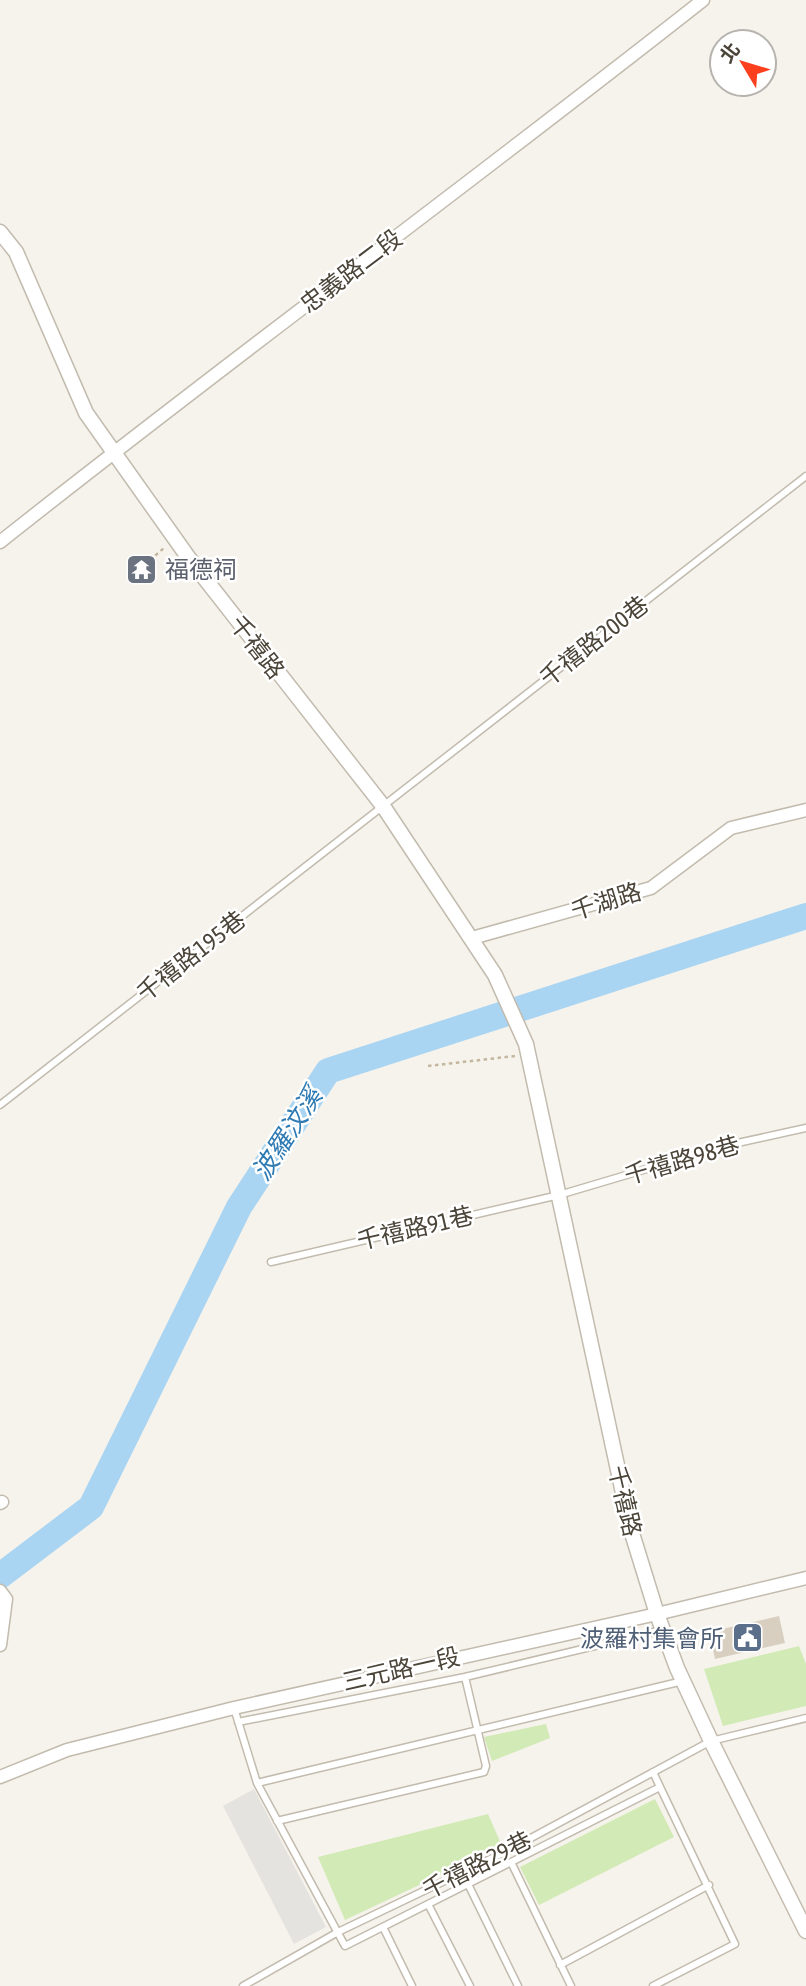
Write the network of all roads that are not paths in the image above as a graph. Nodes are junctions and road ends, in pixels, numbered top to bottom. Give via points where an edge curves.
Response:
1 (703, 0) edge
2 (0, 232) edge
3 (113, 452) junction
4 (806, 476) edge
5 (0, 542) edge
6 (383, 806) junction
7 (806, 810) edge
8 (472, 938) junction
9 (0, 1105) edge
10 (806, 1128) edge
11 (559, 1195) junction
12 (271, 1262) dead end
13 (806, 1577) edge
14 (3, 1595) edge
15 (657, 1614) junction
16 (662, 1630) junction
17 (0, 1645) edge
18 (465, 1677) junction
19 (683, 1681) junction
20 (234, 1707) junction
21 (806, 1718) edge
22 (239, 1722) junction
23 (476, 1733) junction
24 (710, 1741) junction
25 (653, 1772) junction
26 (0, 1777) edge
27 (257, 1783) junction
28 (660, 1787) junction
29 (277, 1821) junction
30 (511, 1862) junction
31 (468, 1884) junction
32 (709, 1885) junction
33 (428, 1904) junction
34 (383, 1927) junction
35 (806, 1931) edge
36 (338, 1932) junction
37 (560, 1965) junction
38 (243, 1986) edge
39 (412, 1986) edge
40 (470, 1986) edge
41 (517, 1986) edge
42 (571, 1986) edge
43 (653, 1986) edge

1 - 3 street, 忠義路二段 via 517,147
2 - 3 street, 千禧路 via 16,252 86,413
3 - 5 street, 忠義路二段
3 - 6 street, 千禧路
4 - 6 lane, 千禧路200巷
6 - 8 street, 千禧路
6 - 9 lane, 千禧路195巷
7 - 8 street, 千湖路 via 731,828 650,888
8 - 11 street, 千禧路 via 495,975 527,1049
10 - 11 lane, 千禧路98巷 via 724,1146
11 - 12 lane, 千禧路91巷
11 - 15 street, 千禧路 via 631,1530
13 - 15 street, 三元路一段
14 - 17 street
15 - 16 street, 千禧路
15 - 20 street, 三元路一段
16 - 18 lane
16 - 19 street, 千禧路
18 - 22 lane
18 - 23 lane
19 - 23 lane
19 - 24 street, 千禧路
20 - 22 lane
20 - 26 street, 三元路一段 via 67,1749
21 - 24 lane, 千禧路29巷
22 - 27 lane
23 - 27 lane
23 - 29 lane via 484,1772
24 - 25 lane, 千禧路29巷
24 - 35 street, 千禧路
25 - 28 lane
25 - 36 lane, 千禧路29巷 via 505,1852
27 - 29 lane
28 - 30 lane
28 - 32 lane
29 - 36 lane
30 - 31 lane
30 - 37 lane
31 - 33 lane
31 - 41 lane
32 - 37 lane
32 - 43 lane via 735,1944
33 - 34 lane
33 - 40 lane
34 - 36 lane via 345,1946
34 - 39 lane
36 - 38 lane, 千禧路29巷
37 - 42 lane

